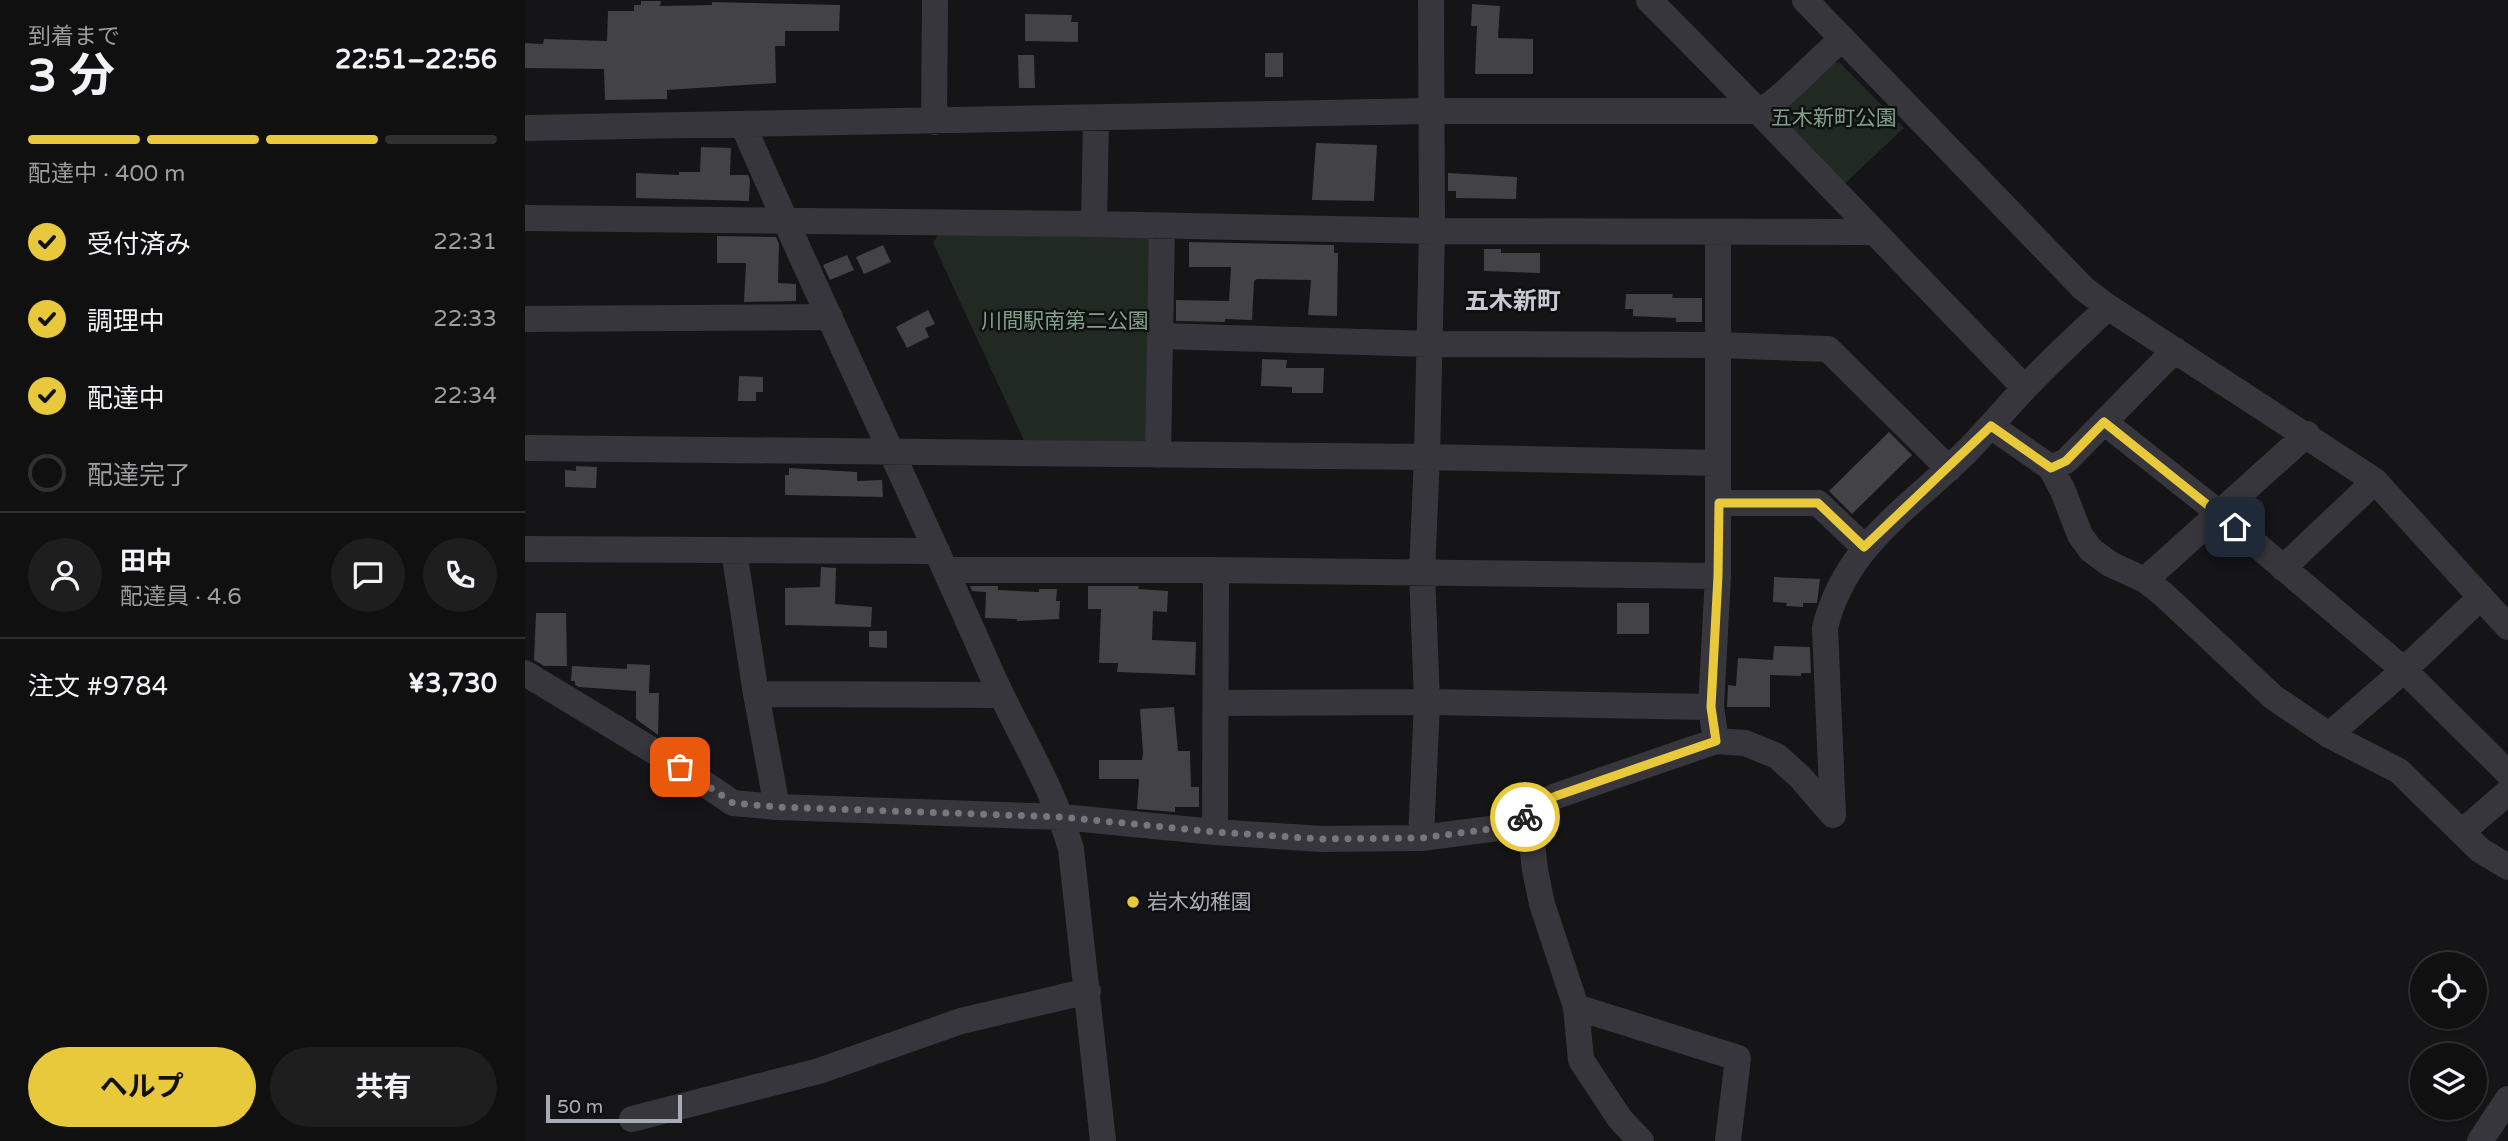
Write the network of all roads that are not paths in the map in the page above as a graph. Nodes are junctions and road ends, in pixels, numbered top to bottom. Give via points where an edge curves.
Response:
1 (935, 0) edge
2 (1431, 0) edge
3 (1649, 0) edge
4 (1805, 0) edge
5 (1843, 39) junction
6 (1431, 110) junction
7 (1760, 111) junction
8 (1096, 118) junction
9 (934, 122) junction
10 (743, 125) junction
11 (525, 128) edge
12 (525, 218) edge
13 (785, 221) junction
14 (1094, 224) junction
15 (1162, 226) junction
16 (1432, 231) junction
17 (1718, 232) junction
18 (1873, 232) junction
19 (2108, 307) junction
20 (830, 317) junction
21 (525, 319) edge
22 (1160, 336) junction
23 (1430, 344) junction
24 (1718, 345) junction
25 (2175, 350) junction
26 (2025, 388) junction
27 (2104, 422) junction
28 (1991, 426) junction
29 (2307, 434) junction
30 (525, 449) edge
31 (893, 452) junction
32 (1158, 455) junction
33 (1427, 457) junction
34 (1718, 463) junction
35 (2051, 468) junction
36 (1948, 470) junction
37 (2375, 481) junction
38 (1719, 503) junction
39 (2219, 513) junction
40 (1864, 547) junction
41 (525, 549) edge
42 (734, 551) junction
43 (942, 561) junction
44 (2283, 568) junction
45 (1216, 570) junction
46 (1422, 572) junction
47 (1718, 576) junction
48 (2145, 580) junction
49 (2480, 597) junction
50 (2508, 627) edge
51 (2404, 670) junction
52 (525, 673) edge
53 (756, 694) junction
54 (1001, 695) junction
55 (1427, 702) junction
56 (1217, 703) junction
57 (1711, 707) junction
58 (2329, 735) junction
59 (1716, 741) junction
60 (2508, 773) edge
61 (2508, 792) edge
62 (777, 807) junction
63 (1062, 817) junction
64 (1524, 818) junction
65 (1215, 832) junction
66 (2462, 832) junction
67 (1421, 838) junction
68 (2508, 867) edge
69 (1088, 991) junction
70 (1576, 1007) junction
71 (2508, 1099) edge
72 (632, 1119) dead end
73 (1103, 1141) edge
74 (1641, 1141) edge
75 (1727, 1141) edge
76 (2480, 1141) edge

1 - 9 street
2 - 6 street
3 - 7 street
4 - 5 street
5 - 7 street
5 - 19 street via 2083,288
6 - 7 street
6 - 8 street
6 - 16 street
7 - 18 street
8 - 9 street
8 - 14 street
9 - 10 street
10 - 11 street
10 - 13 street
12 - 13 street
13 - 14 street
13 - 20 street
14 - 15 street
15 - 16 street
15 - 22 street
16 - 17 street
16 - 23 street
17 - 18 street
17 - 24 street
18 - 26 street
19 - 25 street
19 - 26 street
20 - 21 street
20 - 31 street
22 - 23 street
22 - 32 street
23 - 24 street
23 - 33 street
24 - 34 street
24 - 36 street via 1828,349
25 - 27 street
25 - 29 street
26 - 28 street
27 - 35 street via 2066,461
27 - 39 street
28 - 35 street
28 - 36 street
29 - 37 street
29 - 39 street
30 - 31 street
31 - 32 street
31 - 43 street
32 - 33 street
33 - 34 street
33 - 46 street
34 - 38 street
35 - 48 street via 2091,550
36 - 40 street
37 - 44 street
37 - 49 street
38 - 40 street via 1818,503
38 - 47 street
39 - 44 street
39 - 48 street
40 - 59 street via 1829,610 1825,628 1833,816 1777,757 1745,743
41 - 42 street
42 - 43 street
42 - 53 street
43 - 45 street
43 - 54 street
44 - 51 street
45 - 46 street
45 - 56 street
46 - 47 street
46 - 55 street
47 - 57 street
48 - 58 street via 2273,697
49 - 50 street
49 - 51 street
51 - 58 street
51 - 60 street
52 - 62 street via 733,803
53 - 54 street
53 - 62 street
54 - 63 street
55 - 56 street
55 - 57 street
55 - 67 street
56 - 65 street
57 - 59 street
58 - 66 street via 2399,771
59 - 64 street via 1556,796 1534,806
61 - 66 street
62 - 63 street
63 - 65 street
63 - 69 street via 1071,849
64 - 67 street via 1514,826
64 - 70 street via 1542,904
65 - 67 street via 1322,839
66 - 68 street
69 - 72 street via 961,1021 819,1071
69 - 73 street
70 - 74 street via 1581,1060 1613,1110
70 - 75 street via 1738,1058
71 - 76 street

